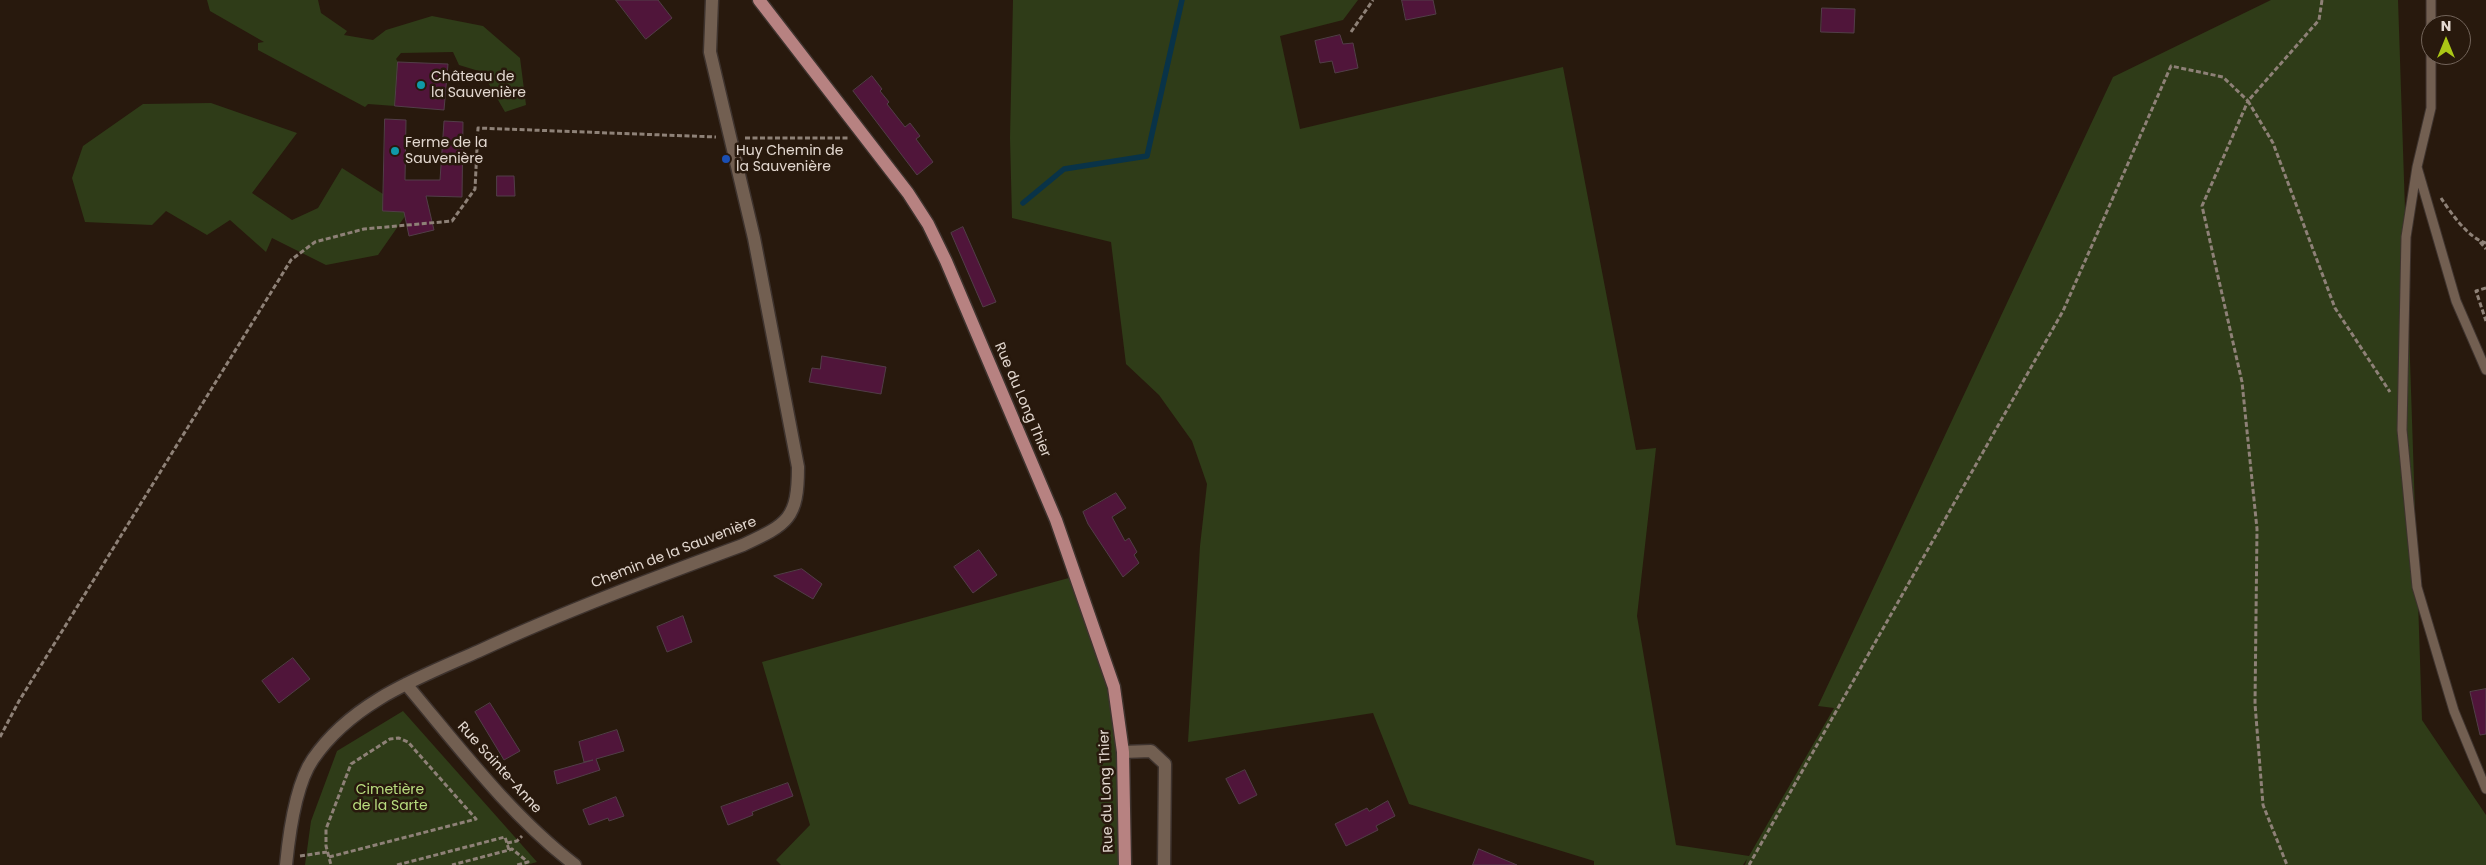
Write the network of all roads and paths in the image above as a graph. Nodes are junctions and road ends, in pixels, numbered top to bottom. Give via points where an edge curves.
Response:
1 (712, 0) edge
2 (759, 0) edge
3 (1373, 0) edge
4 (2322, 0) edge
5 (2431, 0) edge
6 (1351, 32) dead end
7 (2248, 101) junction
8 (732, 138) junction
9 (866, 138) junction
10 (2418, 168) junction
11 (2436, 190) dead end
12 (2479, 241) junction
13 (2486, 242) edge
14 (2486, 249) edge
15 (2486, 288) edge
16 (2486, 321) edge
17 (2486, 370) edge
18 (2402, 412) junction
19 (406, 684) junction
20 (0, 737) edge
21 (1123, 752) junction
22 (2486, 788) edge
23 (517, 841) dead end
24 (507, 843) junction
25 (509, 850) junction
26 (328, 852) junction
27 (306, 856) dead end
28 (329, 857) junction
29 (286, 865) edge
30 (331, 865) edge
31 (397, 865) edge
32 (452, 865) edge
33 (517, 865) edge
34 (575, 865) edge
35 (1125, 865) edge
36 (1164, 865) edge
37 (1749, 865) edge
38 (2287, 865) edge

1 - 8 street, Chemin de la Sauvenière via 710,52
2 - 9 main road, Rue du Long Thier
3 - 6 path
4 - 7 path via 2319,20
5 - 10 lane via 2431,108
7 - 18 path via 2273,143 2335,308
7 - 37 path via 2223,77 2171,66 2063,311
7 - 38 path via 2202,206 2242,382 2257,529 2255,704 2262,796
8 - 9 path
8 - 19 street, Chemin de la Sauvenière via 798,467 798,492 789,518 767,534 743,545 584,604
8 - 20 path via 478,128 475,189 452,221 364,229 315,242 291,260 19,701
9 - 21 main road, Rue du Long Thier via 928,224 1056,520 1114,687
10 - 17 lane via 2456,301
10 - 18 lane via 2406,237
11 - 12 path via 2451,213
12 - 13 path
12 - 14 path
15 - 16 path via 2476,291
18 - 22 lane via 2418,587 2454,711
19 - 29 street, Chemin de la Sauvenière via 358,711 312,760 294,813
19 - 34 street, Rue Sainte-Anne via 482,774
21 - 35 main road, Rue du Long Thier
21 - 36 street via 1151,751 1165,764
23 - 24 path
24 - 25 path
24 - 31 path via 505,837
25 - 32 path
25 - 33 path via 528,862
26 - 27 path
26 - 28 path
26 - 28 path via 326,829 352,764 390,739 408,742 476,819
28 - 30 path

